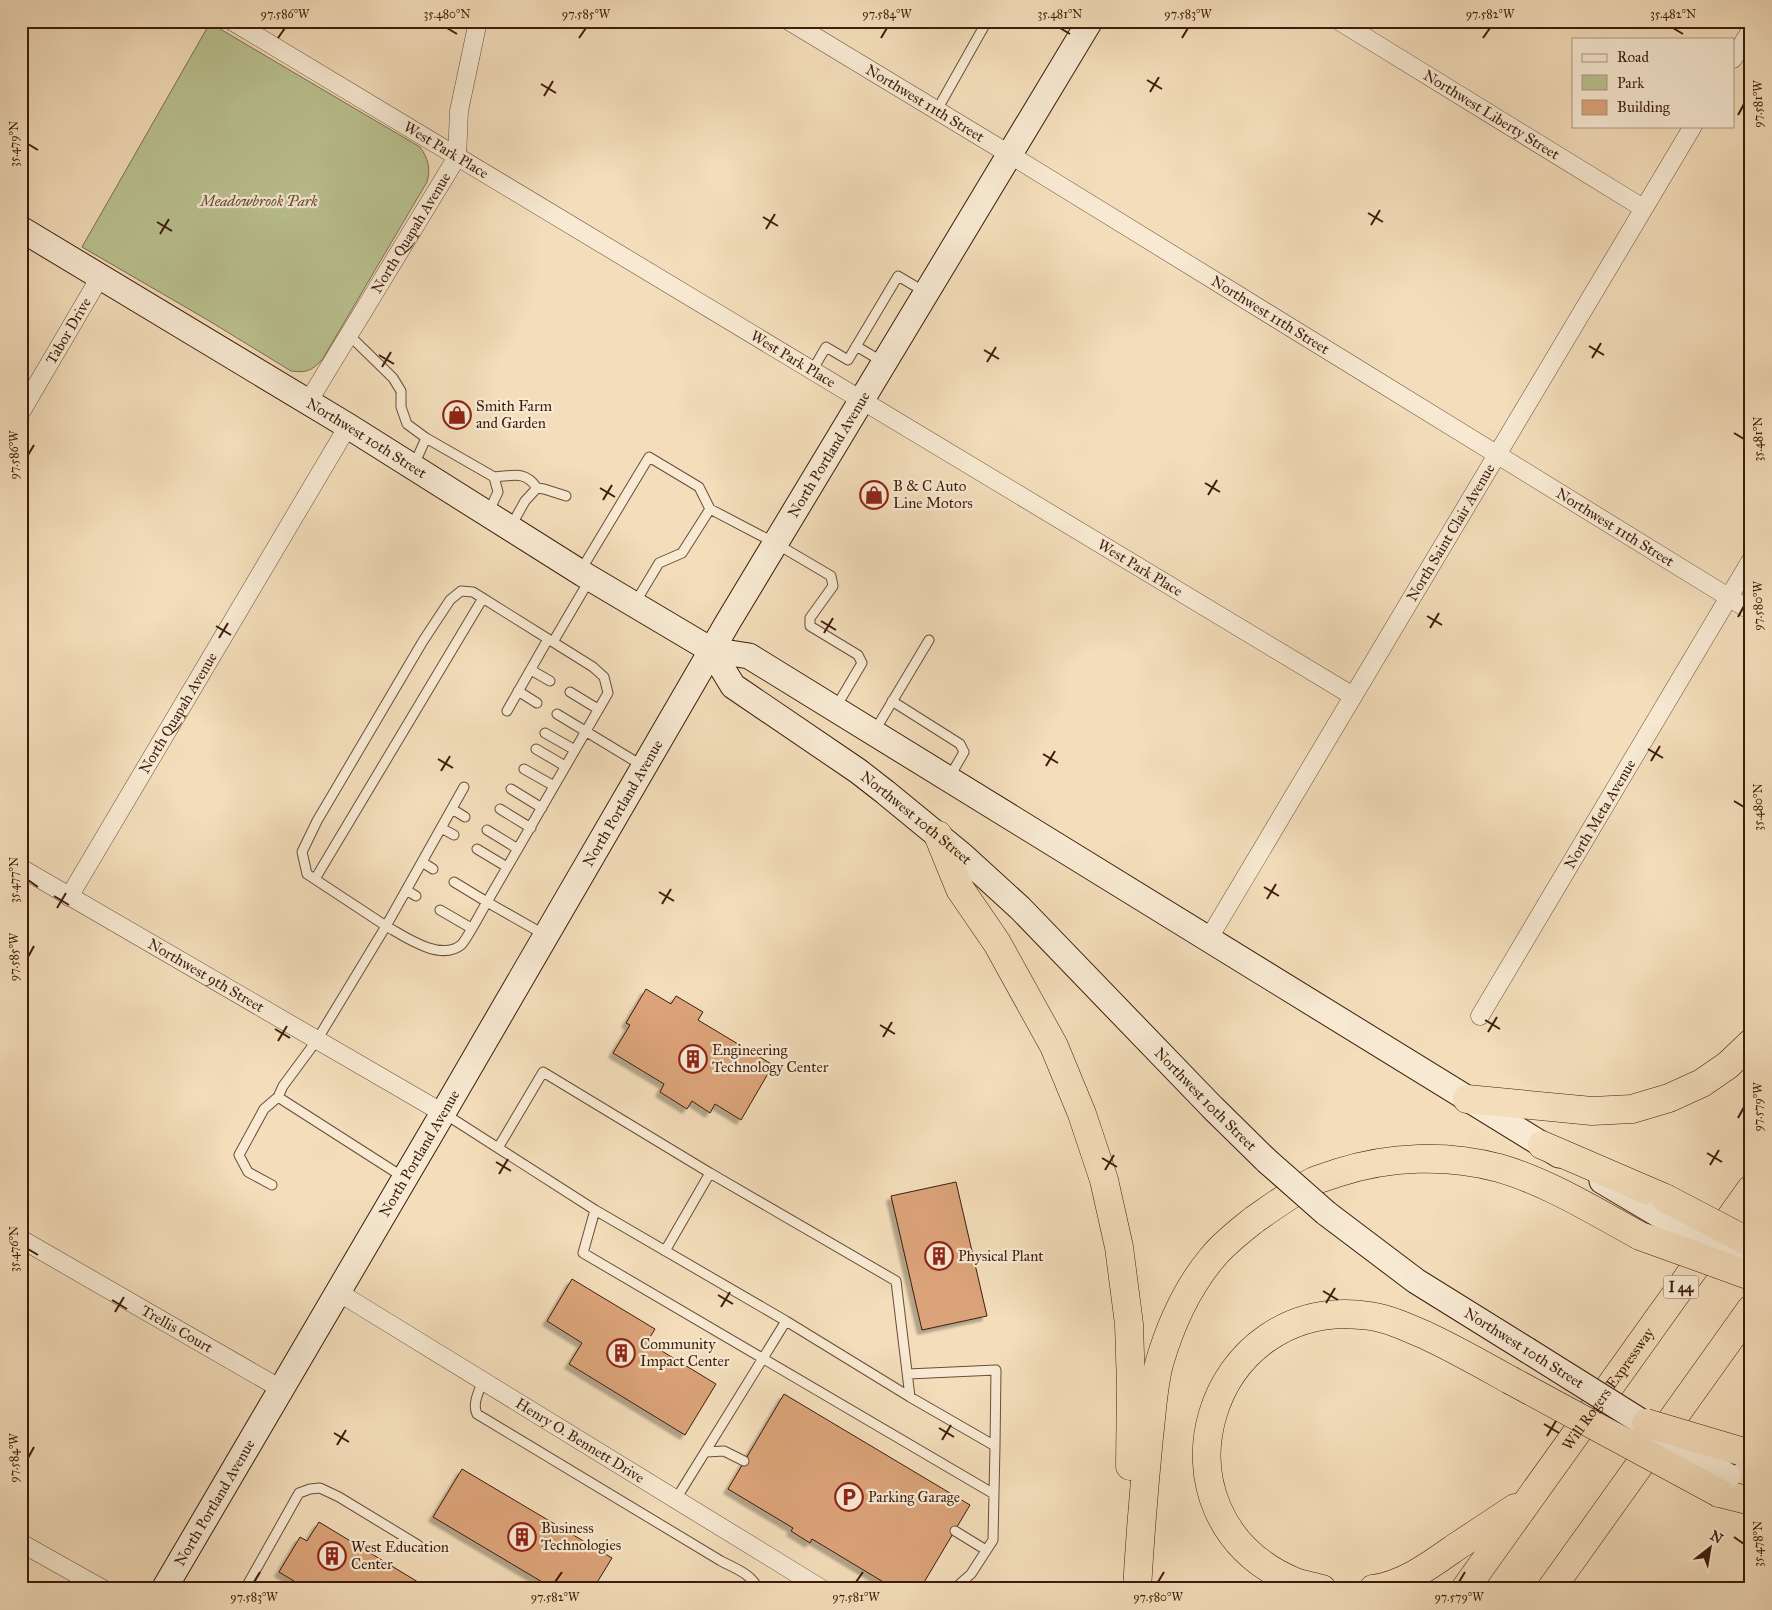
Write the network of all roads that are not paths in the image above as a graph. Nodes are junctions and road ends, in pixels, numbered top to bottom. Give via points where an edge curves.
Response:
1 (232, 21) edge
2 (478, 21) edge
3 (789, 21) edge
4 (987, 21) edge
5 (1090, 21) edge
6 (1339, 21) edge
7 (1751, 30) edge
8 (1734, 57) edge
9 (937, 110) junction
10 (1692, 128) edge
11 (1010, 154) junction
12 (457, 156) junction
13 (1643, 208) junction
14 (21, 229) edge
15 (100, 277) junction
16 (926, 292) junction
17 (349, 335) junction
18 (856, 346) junction
19 (883, 362) junction
20 (812, 371) junction
21 (860, 400) junction
22 (308, 402) junction
23 (21, 412) edge
24 (348, 426) junction
25 (426, 438) junction
26 (1497, 453) junction
27 (413, 467) junction
28 (494, 476) junction
29 (537, 488) junction
30 (566, 496) dead end
31 (710, 509) junction
32 (488, 514) junction
33 (510, 528) junction
34 (775, 543) junction
35 (1751, 560) edge
36 (585, 576) junction
37 (1728, 597) junction
38 (483, 598) junction
39 (634, 604) junction
40 (1751, 611) edge
41 (550, 640) junction
42 (929, 640) dead end
43 (712, 650) junction
44 (531, 670) junction
45 (550, 681) dead end
46 (518, 691) junction
47 (570, 692) dead end
48 (1353, 696) junction
49 (892, 701) junction
50 (537, 703) dead end
51 (835, 708) junction
52 (598, 709) junction
53 (507, 711) dead end
54 (557, 714) dead end
55 (545, 732) dead end
56 (586, 732) junction
57 (874, 732) junction
58 (536, 749) dead end
59 (575, 750) junction
60 (566, 766) junction
61 (644, 766) junction
62 (524, 769) dead end
63 (949, 778) junction
64 (554, 786) junction
65 (464, 787) dead end
66 (511, 789) dead end
67 (542, 808) junction
68 (500, 809) dead end
69 (452, 810) junction
70 (465, 817) dead end
71 (441, 828) junction
72 (531, 828) junction
73 (487, 830) dead end
74 (454, 835) dead end
75 (938, 835) junction
76 (476, 849) dead end
77 (518, 849) junction
78 (422, 862) junction
79 (508, 867) junction
80 (21, 868) edge
81 (433, 869) dead end
82 (315, 879) junction
83 (454, 882) dead end
84 (406, 890) junction
85 (416, 896) dead end
86 (69, 897) junction
87 (488, 902) junction
88 (440, 910) dead end
89 (386, 926) junction
90 (471, 928) junction
91 (545, 935) junction
92 (1208, 938) junction
93 (1480, 1016) dead end
94 (317, 1040) junction
95 (1751, 1043) edge
96 (278, 1097) junction
97 (1467, 1099) junction
98 (443, 1113) junction
99 (1542, 1145) joint
100 (498, 1148) junction
101 (710, 1173) junction
102 (405, 1178) junction
103 (272, 1185) dead end
104 (1751, 1189) edge
105 (1660, 1205) junction
106 (594, 1210) junction
107 (21, 1239) edge
108 (1751, 1244) edge
109 (665, 1251) junction
110 (1751, 1272) edge
111 (1751, 1276) edge
112 (338, 1292) junction
113 (1751, 1309) edge
114 (786, 1321) junction
115 (762, 1359) junction
116 (908, 1374) junction
117 (483, 1381) junction
118 (281, 1389) junction
119 (910, 1397) junction
120 (1646, 1423) junction
121 (995, 1446) junction
122 (706, 1452) junction
123 (1745, 1454) edge
124 (744, 1461) dead end
125 (1723, 1484) junction
126 (1751, 1489) edge
127 (994, 1494) junction
128 (1530, 1497) junction
129 (676, 1500) junction
130 (1751, 1500) edge
131 (954, 1531) dead end
132 (21, 1543) edge
133 (418, 1545) dead end
134 (986, 1550) junction
135 (103, 1589) edge
136 (164, 1589) edge
137 (244, 1589) edge
138 (758, 1589) edge
139 (822, 1589) edge
140 (954, 1589) edge
141 (1131, 1589) edge
142 (1137, 1589) edge
143 (1322, 1589) edge
144 (1373, 1589) edge
145 (1465, 1589) edge
146 (1551, 1589) edge

1 - 12 street, West Park Place
2 - 12 street, North Quapah Avenue via 459,111
3 - 9 street, Northwest 11th Street
4 - 9 lane
5 - 11 main road, North Portland Avenue
6 - 13 street, Northwest Liberty Street
7 - 8 street
9 - 11 street, Northwest 11th Street
10 - 13 street, North Saint Clair Avenue
11 - 16 main road, North Portland Avenue
11 - 26 street, Northwest 11th Street
12 - 17 street, North Quapah Avenue
12 - 20 street, West Park Place
13 - 26 street, North Saint Clair Avenue
14 - 15 main road, Northwest 10th Street
15 - 22 main road, Northwest 10th Street
15 - 23 street, Tabor Drive
16 - 18 lane via 898,276
16 - 19 main road, North Portland Avenue
17 - 22 street, North Quapah Avenue
17 - 25 lane via 393,378 401,391 401,407 407,424
18 - 19 lane
18 - 20 lane via 848,360 826,347
19 - 21 main road, North Portland Avenue
20 - 21 street, West Park Place
21 - 34 main road, North Portland Avenue
21 - 48 street, West Park Place
22 - 24 main road, Northwest 10th Street
24 - 27 main road, Northwest 10th Street
24 - 86 street, North Quapah Avenue
25 - 27 lane
25 - 28 lane
26 - 37 street, Northwest 11th Street
26 - 48 street, North Saint Clair Avenue
27 - 32 main road, Northwest 10th Street
28 - 29 lane via 523,475
28 - 32 lane via 498,492
29 - 30 lane
29 - 33 lane via 525,501
31 - 34 lane
31 - 36 lane via 699,486 649,457
31 - 39 lane via 682,553 658,563
32 - 33 main road, Northwest 10th Street
33 - 36 main road, Northwest 10th Street
34 - 43 main road, North Portland Avenue
34 - 51 lane via 831,576 833,586 810,618 810,626 858,655 862,663
35 - 37 street, North Meta Avenue
36 - 39 main road, Northwest 10th Street
36 - 41 lane
37 - 40 street, Northwest 11th Street
37 - 93 street, North Meta Avenue
38 - 41 lane
38 - 82 lane
38 - 82 lane via 473,592 461,591 450,600 418,650 302,852 307,874
39 - 43 main road, Northwest 10th Street
41 - 44 lane
41 - 52 lane via 604,677 608,693
42 - 49 lane
43 - 51 main road, Northwest 10th Street via 749,656
43 - 61 main road, North Portland Avenue
43 - 75 main road, Northwest 10th Street via 733,686 858,771
44 - 45 lane
44 - 46 lane
46 - 50 lane
46 - 53 lane
47 - 52 lane
48 - 92 street, North Saint Clair Avenue
49 - 57 lane
49 - 63 lane via 963,748 964,752
51 - 57 main road, Northwest 10th Street
52 - 56 lane
54 - 56 lane
55 - 59 lane
56 - 59 lane
56 - 61 lane
57 - 63 main road, Northwest 10th Street
58 - 60 lane
59 - 60 lane
60 - 64 lane
61 - 91 main road, North Portland Avenue
62 - 64 lane
63 - 92 main road, Northwest 10th Street
64 - 67 lane
65 - 69 lane
66 - 67 lane
67 - 72 lane
68 - 72 lane
69 - 70 lane
69 - 71 lane
71 - 74 lane
71 - 78 lane
72 - 77 lane
73 - 77 lane
75 - 120 main road, Northwest 10th Street, bridge via 1020,908 1212,1107 1326,1213 1416,1281
75 - 141 highway via 960,889 997,943 1054,1046 1104,1180 1119,1247 1129,1324
76 - 79 lane
77 - 79 lane
78 - 81 lane
78 - 84 lane
79 - 87 lane
80 - 86 street, Northwest 9th Street
82 - 89 lane
83 - 87 lane
84 - 85 lane
84 - 89 lane
86 - 94 street, Northwest 9th Street
87 - 90 lane
87 - 91 lane
88 - 90 lane
89 - 90 lane via 430,949 447,950 461,945
89 - 94 lane
91 - 98 main road, North Portland Avenue
92 - 97 main road, Northwest 10th Street
94 - 96 lane
94 - 98 street, Northwest 9th Street
95 - 97 highway via 1728,1066 1702,1084 1632,1109 1592,1111
96 - 102 lane
96 - 103 lane via 264,1109 239,1156 248,1172
97 - 99 main road, Northwest 10th Street
98 - 100 lane
98 - 102 main road, North Portland Avenue
99 - 105 highway
100 - 101 lane via 543,1072
100 - 106 lane
101 - 109 lane
101 - 116 lane via 896,1281
102 - 112 main road, North Portland Avenue
104 - 128 highway, Will Rogers Expressway / I 44
105 - 108 highway, bridge
105 - 110 main road, bridge
106 - 109 lane
106 - 115 lane via 582,1253
107 - 118 street, Trellis Court
109 - 114 lane
111 - 142 highway, bridge via 1640,1236 1533,1180 1500,1168 1464,1161 1388,1161 1315,1181 1276,1204 1213,1257 1189,1291 1172,1327 1159,1366 1152,1409
112 - 117 street, Henry O. Bennett Drive
112 - 118 main road, North Portland Avenue
113 - 146 highway
114 - 115 lane
114 - 119 lane
115 - 122 lane
115 - 127 lane
116 - 119 lane
116 - 121 lane via 996,1370
117 - 129 street, Henry O. Bennett Drive
117 - 138 lane via 475,1404 477,1414 745,1574
118 - 136 main road, North Portland Avenue
119 - 121 lane
120 - 123 highway, bridge
120 - 125 main road, Northwest 10th Street, bridge
121 - 127 lane
122 - 124 lane via 724,1451
122 - 129 lane
125 - 126 main road, Northwest 10th Street
125 - 130 highway
125 - 143 highway, bridge via 1403,1325 1371,1316 1345,1314 1295,1322 1269,1336 1231,1373 1216,1401 1208,1428 1208,1483 1228,1528 1243,1547 1267,1568 1294,1582
127 - 134 lane via 992,1540
128 - 144 highway via 1405,1580
128 - 145 highway, Will Rogers Expressway / I 44
129 - 139 street, Henry O. Bennett Drive
131 - 134 lane
132 - 135 street
133 - 137 lane via 320,1488 310,1489 298,1493
134 - 140 lane via 971,1574

